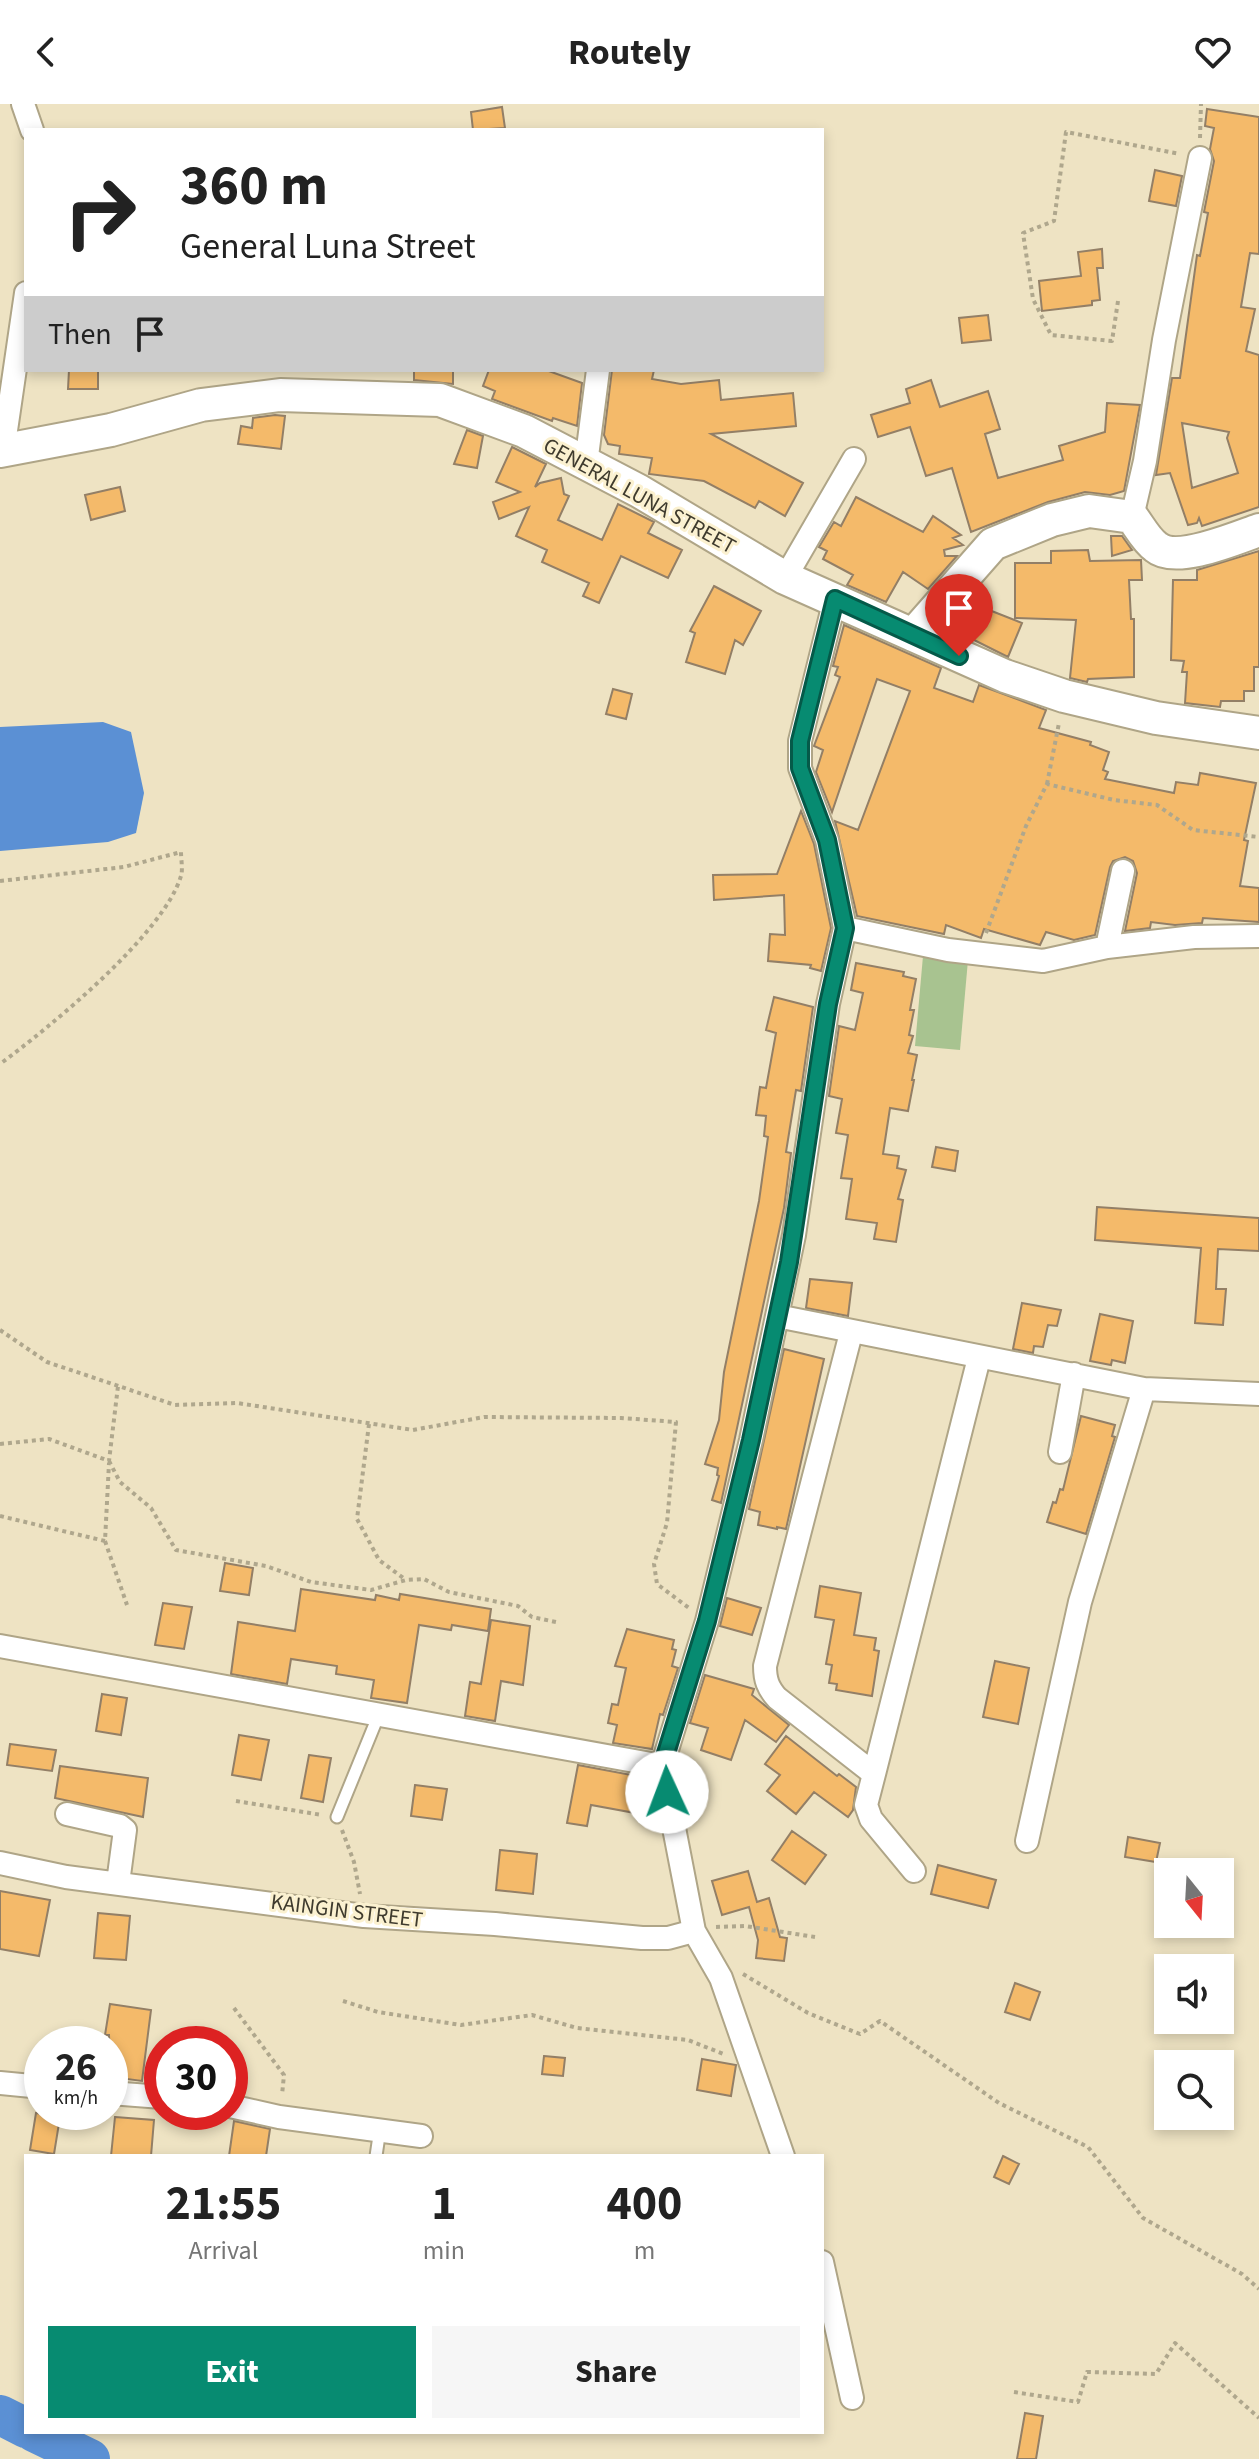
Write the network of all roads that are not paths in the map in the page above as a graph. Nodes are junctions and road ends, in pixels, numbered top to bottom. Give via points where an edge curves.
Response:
1 (23, 104) edge
2 (31, 128) edge
3 (1200, 158) road end
4 (24, 306) edge
5 (598, 372) edge
6 (2, 451) edge
7 (854, 459) dead end
8 (586, 464) junction
9 (1132, 517) junction
10 (1259, 530) edge
11 (785, 578) junction
12 (835, 599) junction
13 (913, 635) junction
14 (1259, 733) edge
15 (1123, 871) dead end
16 (845, 928) junction
17 (1259, 936) edge
18 (1107, 947) junction
19 (777, 1316) junction
20 (851, 1333) junction
21 (979, 1358) junction
22 (1074, 1374) junction
23 (1144, 1389) junction
24 (1259, 1394) edge
25 (1060, 1452) dead end
26 (0, 1646) edge
27 (379, 1713) junction
28 (662, 1766) junction
29 (874, 1774) junction
30 (67, 1814) dead end
31 (337, 1817) road end
32 (1027, 1841) dead end
33 (0, 1863) edge
34 (914, 1871) dead end
35 (118, 1883) junction
36 (694, 1931) junction
37 (0, 2083) edge
38 (24, 2085) edge
39 (248, 2110) edge
40 (380, 2128) junction
41 (421, 2136) dead end
42 (376, 2154) edge
43 (782, 2154) edge
44 (824, 2271) edge
45 (852, 2398) dead end

1 - 2 street
3 - 9 street
4 - 6 street
5 - 8 street
6 - 8 street, GENERAL LUNA STREET via 111,430 201,405 280,395 440,400 524,431
7 - 11 street
8 - 11 street, GENERAL LUNA STREET
9 - 10 street via 1157,549 1172,553
9 - 13 street via 1089,511 993,544
11 - 12 street, GENERAL LUNA STREET
12 - 13 street, GENERAL LUNA STREET
12 - 16 street via 800,741 800,768 827,840
13 - 14 street, GENERAL LUNA STREET via 1064,696 1156,718
15 - 18 street
16 - 18 street via 1043,961
16 - 19 street
17 - 18 street
19 - 20 street
19 - 28 street via 707,1621
20 - 21 street
20 - 29 street via 765,1678 777,1698
21 - 22 street
21 - 29 street
22 - 23 street
22 - 25 street
23 - 24 street
23 - 32 street via 1080,1602
26 - 27 street
27 - 28 street
27 - 31 lane
28 - 36 street
29 - 34 street via 866,1805 871,1819
30 - 35 street via 125,1830
33 - 35 street, KAINGIN STREET
35 - 36 street, KAINGIN STREET via 364,1916 642,1938
36 - 43 street via 721,1978
37 - 38 street
39 - 40 street
40 - 41 street
40 - 42 lane
44 - 45 street

